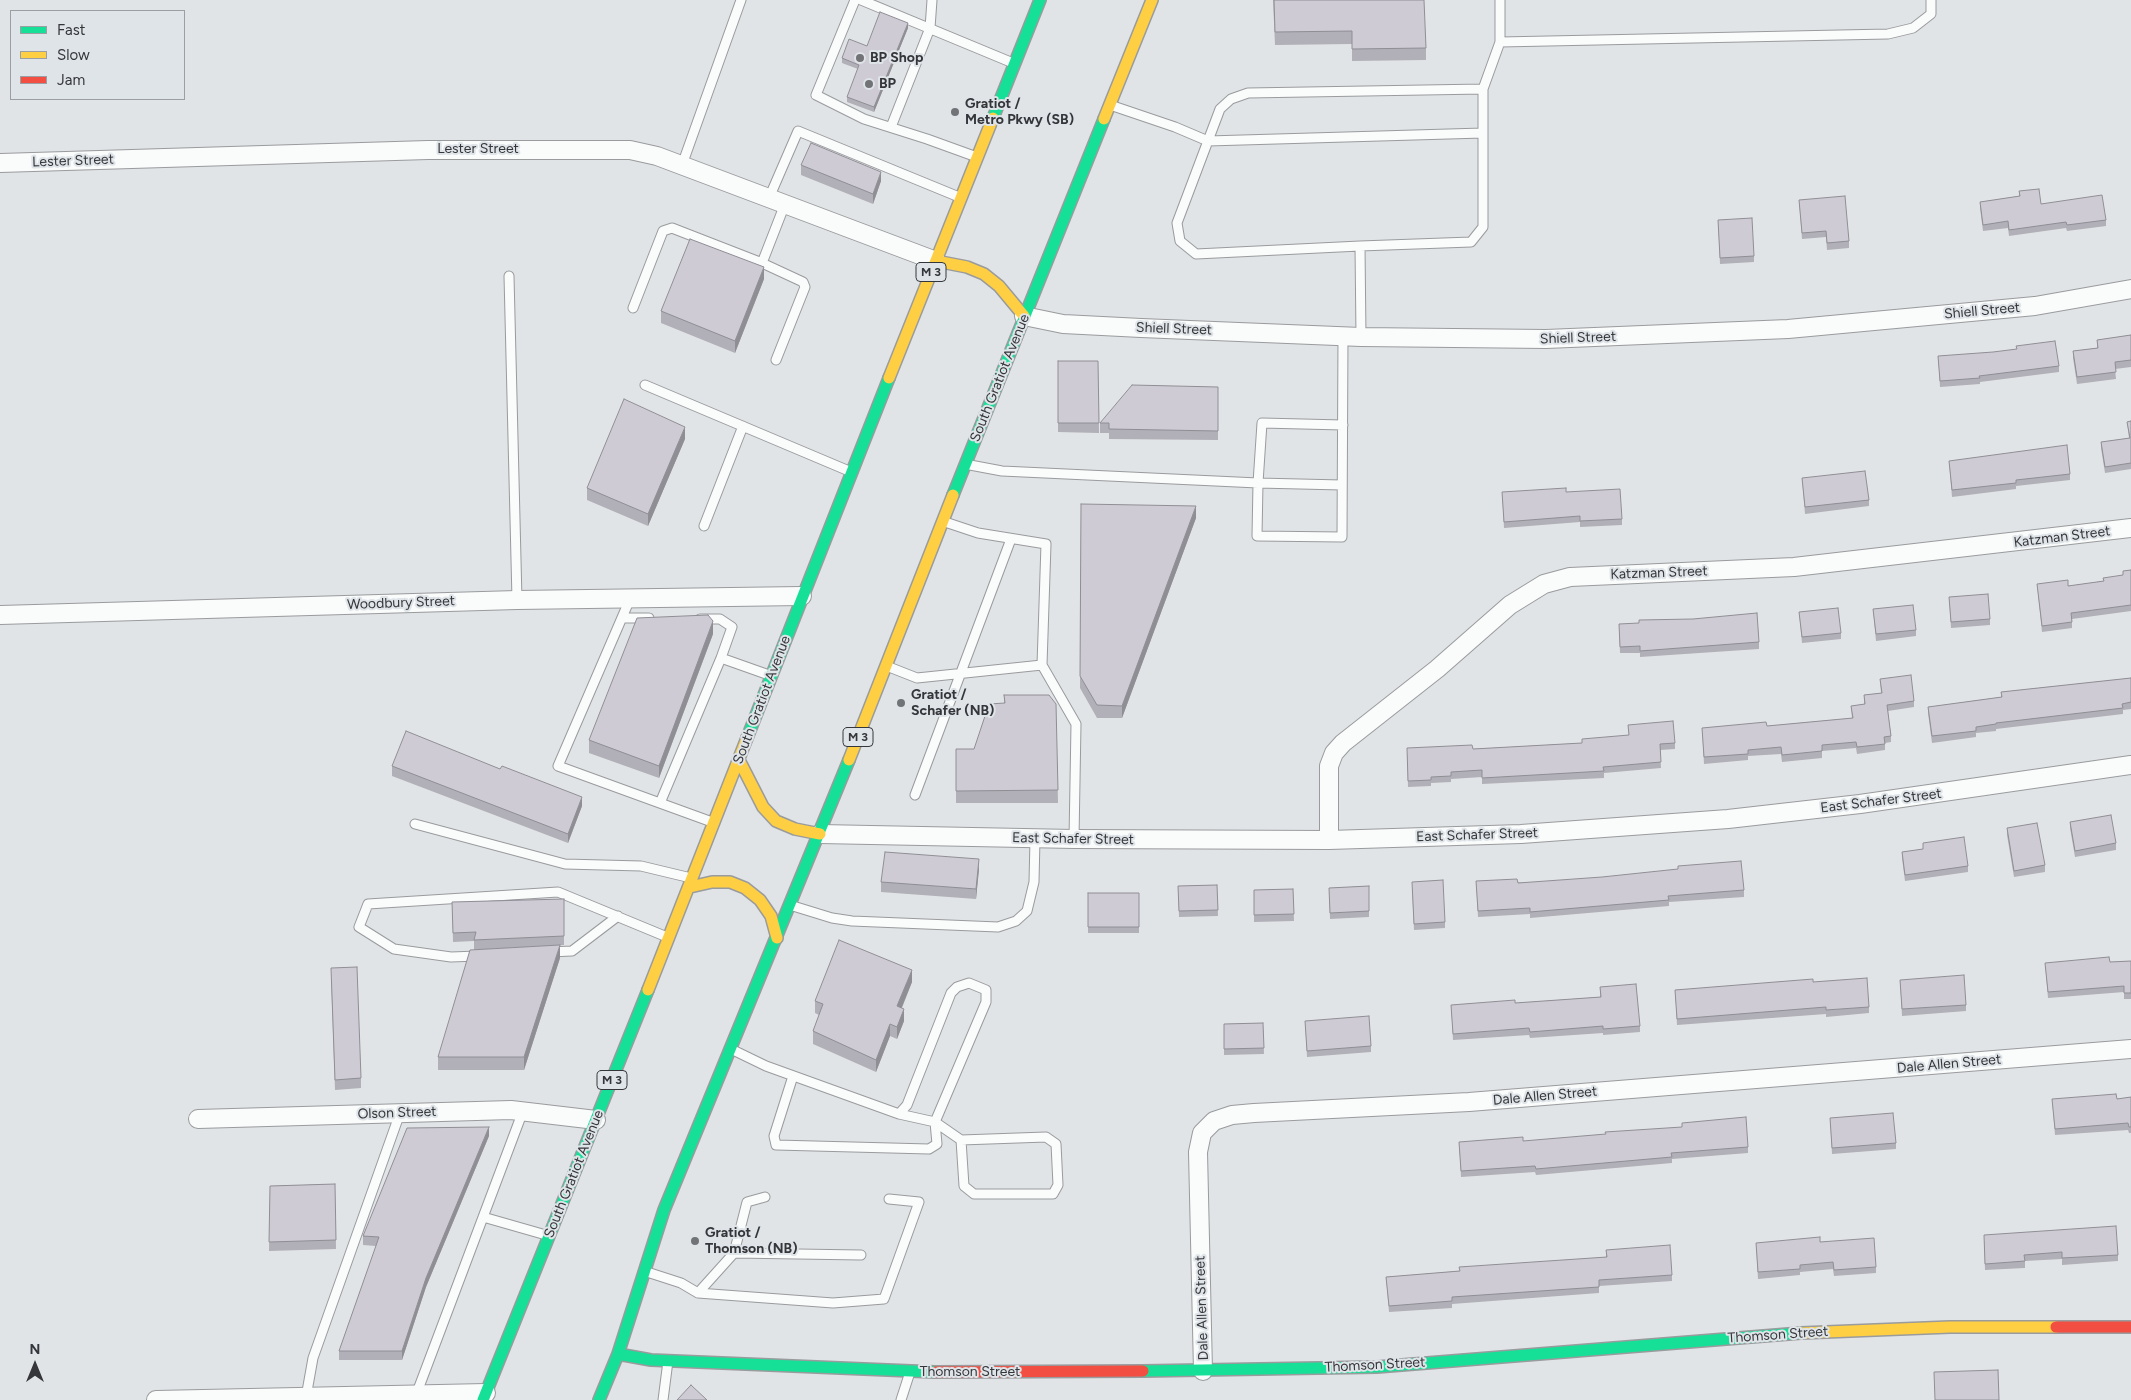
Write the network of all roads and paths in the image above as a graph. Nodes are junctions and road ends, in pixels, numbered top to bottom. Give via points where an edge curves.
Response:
1 (741, 0) edge
2 (855, 0) edge
3 (861, 0) edge
4 (932, 0) edge
5 (1040, 0) edge
6 (1152, 0) edge
7 (1500, 0) edge
8 (1931, 0) edge
9 (930, 28) junction
10 (1500, 42) junction
11 (1014, 63) junction
12 (1483, 89) junction
13 (1110, 105) junction
14 (891, 127) junction
15 (1483, 133) junction
16 (1208, 141) junction
17 (977, 157) junction
18 (0, 163) edge
19 (682, 165) junction
20 (961, 197) junction
21 (769, 198) junction
22 (786, 204) junction
23 (1360, 246) junction
24 (936, 261) junction
25 (762, 263) junction
26 (508, 276) dead end
27 (2131, 289) edge
28 (633, 308) dead end
29 (1024, 316) junction
30 (1343, 336) junction
31 (1361, 337) junction
32 (776, 360) dead end
33 (645, 385) dead end
34 (1342, 425) junction
35 (743, 426) junction
36 (966, 464) junction
37 (852, 472) junction
38 (1258, 483) junction
39 (1342, 485) junction
40 (943, 522) junction
41 (704, 526) dead end
42 (2131, 528) edge
43 (1012, 539) junction
44 (802, 596) junction
45 (630, 599) junction
46 (517, 600) junction
47 (721, 608) junction
48 (0, 615) edge
49 (622, 618) junction
50 (661, 618) edge
51 (691, 618) edge
52 (720, 658) junction
53 (1042, 665) junction
54 (886, 666) junction
55 (961, 674) junction
56 (772, 676) junction
57 (739, 760) junction
58 (2131, 765) edge
59 (915, 795) dead end
60 (660, 803) junction
61 (715, 823) junction
62 (415, 824) dead end
63 (820, 834) junction
64 (1035, 839) junction
65 (1074, 839) junction
66 (1329, 840) junction
67 (692, 883) junction
68 (790, 906) junction
69 (618, 916) junction
70 (670, 938) junction
71 (777, 938) junction
72 (535, 952) edge
73 (488, 955) edge
74 (731, 1049) junction
75 (2131, 1049) edge
76 (794, 1076) junction
77 (523, 1111) junction
78 (400, 1113) junction
79 (899, 1114) junction
80 (198, 1119) dead end
81 (596, 1120) junction
82 (935, 1122) junction
83 (961, 1140) junction
84 (765, 1197) dead end
85 (890, 1199) dead end
86 (483, 1217) junction
87 (549, 1235) junction
88 (734, 1253) junction
89 (861, 1255) dead end
90 (644, 1271) junction
91 (698, 1293) junction
92 (2131, 1327) edge
93 (618, 1354) junction
94 (668, 1361) junction
95 (1204, 1371) junction
96 (910, 1372) junction
97 (416, 1395) junction
98 (306, 1397) junction
99 (484, 1397) edge
100 (156, 1400) edge
101 (599, 1400) edge
102 (663, 1400) edge
103 (901, 1400) edge

1 - 19 lane
2 - 14 lane via 816,95 864,119
3 - 9 lane
4 - 9 lane
5 - 11 main road, South Gratiot Avenue / M 3
6 - 13 main road, South Gratiot Avenue / M 3
7 - 10 lane
8 - 10 lane via 1931,14 1913,28 1888,34
9 - 11 lane
9 - 14 lane
10 - 12 lane
11 - 17 main road, South Gratiot Avenue / M 3
12 - 15 lane
12 - 16 lane via 1248,94 1231,99 1220,109
13 - 16 lane
13 - 29 main road, South Gratiot Avenue / M 3
14 - 17 lane
15 - 16 lane
15 - 23 lane via 1483,227 1471,242
16 - 23 lane via 1177,223 1180,241 1196,254
17 - 20 main road, South Gratiot Avenue / M 3
18 - 19 street, Lester Street via 495,148 630,150
19 - 21 street, Lester Street
20 - 21 lane via 798,131
20 - 24 main road, South Gratiot Avenue / M 3
21 - 22 street, Lester Street
22 - 24 street, Lester Street
22 - 25 lane
23 - 31 lane
24 - 29 main road via 984,274 999,286
24 - 37 main road, South Gratiot Avenue / M 3
25 - 28 lane via 667,228 663,231
25 - 32 lane via 800,279 805,287
26 - 46 lane
27 - 31 street, Shiell Street via 2035,306 1788,329 1546,339
29 - 30 street, Shiell Street via 1072,324
29 - 36 main road, South Gratiot Avenue / M 3
30 - 31 street, Shiell Street
30 - 34 lane
33 - 35 lane
34 - 38 lane via 1262,423
34 - 39 lane
35 - 37 lane
35 - 41 lane
36 - 38 lane via 1002,472
36 - 40 main road, South Gratiot Avenue / M 3
37 - 44 main road, South Gratiot Avenue / M 3
38 - 39 lane
38 - 39 lane via 1257,536 1342,537
40 - 43 lane
40 - 54 main road, South Gratiot Avenue / M 3
42 - 66 street, Katzman Street via 1794,567 1570,577 1544,584 1510,605 1334,753 1329,766
43 - 53 lane via 1046,544
43 - 55 lane
44 - 47 street, Woodbury Street
44 - 56 main road, South Gratiot Avenue / M 3
45 - 46 street, Woodbury Street
45 - 47 street, Woodbury Street
45 - 49 lane
46 - 48 street, Woodbury Street
47 - 51 lane
47 - 52 lane via 732,627
49 - 50 lane
49 - 60 lane via 558,766
52 - 56 lane
52 - 60 lane
53 - 55 lane
53 - 65 lane via 1076,724
54 - 55 lane via 917,678
54 - 63 main road, South Gratiot Avenue / M 3
55 - 59 lane
56 - 57 main road, South Gratiot Avenue / M 3
57 - 61 main road, South Gratiot Avenue / M 3
57 - 63 main road via 763,807 776,821
58 - 66 street, East Schafer Street via 1860,804 1728,819 1521,834
60 - 61 lane
61 - 67 main road, South Gratiot Avenue / M 3
62 - 67 lane via 565,864 641,866
63 - 64 street, East Schafer Street
63 - 68 main road, South Gratiot Avenue / M 3
64 - 65 street, East Schafer Street
64 - 68 lane via 1034,882 1027,911 1016,921 998,927 852,921
65 - 66 street, East Schafer Street
67 - 70 main road, South Gratiot Avenue / M 3
67 - 71 main road via 730,882 745,888 760,900 771,916
68 - 71 main road, South Gratiot Avenue / M 3
69 - 70 lane
69 - 72 lane via 572,950
69 - 73 lane via 558,892 368,904 359,927 394,949 451,957
70 - 81 main road, South Gratiot Avenue / M 3
71 - 74 main road, South Gratiot Avenue / M 3
74 - 76 lane
74 - 90 main road, South Gratiot Avenue / M 3 via 664,1210
75 - 95 street, Dale Allen Street via 1469,1102 1254,1113 1214,1121 1202,1133 1198,1152
76 - 79 lane
76 - 82 lane via 774,1136 776,1145 929,1149 937,1144
77 - 78 street, Olson Street
77 - 81 street, Olson Street
77 - 86 lane
78 - 80 street, Olson Street
78 - 98 lane via 313,1358
79 - 82 lane
79 - 82 lane via 907,1105 951,993 969,983 986,990 986,1002
81 - 87 main road, South Gratiot Avenue / M 3
82 - 83 lane
83 - 83 lane via 1046,1137 1056,1144 1058,1186 1053,1194 974,1194 964,1186
84 - 88 lane via 747,1202
85 - 91 lane via 919,1202 884,1299 833,1303
86 - 87 lane
86 - 97 lane
87 - 99 main road, South Gratiot Avenue / M 3
88 - 89 lane
88 - 91 lane
90 - 91 lane
90 - 93 main road, South Gratiot Avenue / M 3
92 - 95 main road, Thomson Street via 1950,1327 1802,1333 1377,1366
93 - 94 main road, Thomson Street
93 - 101 main road, South Gratiot Avenue / M 3
94 - 96 main road, Thomson Street
94 - 102 lane
95 - 96 main road, Thomson Street
96 - 103 lane
97 - 98 street
97 - 99 street
98 - 100 street

